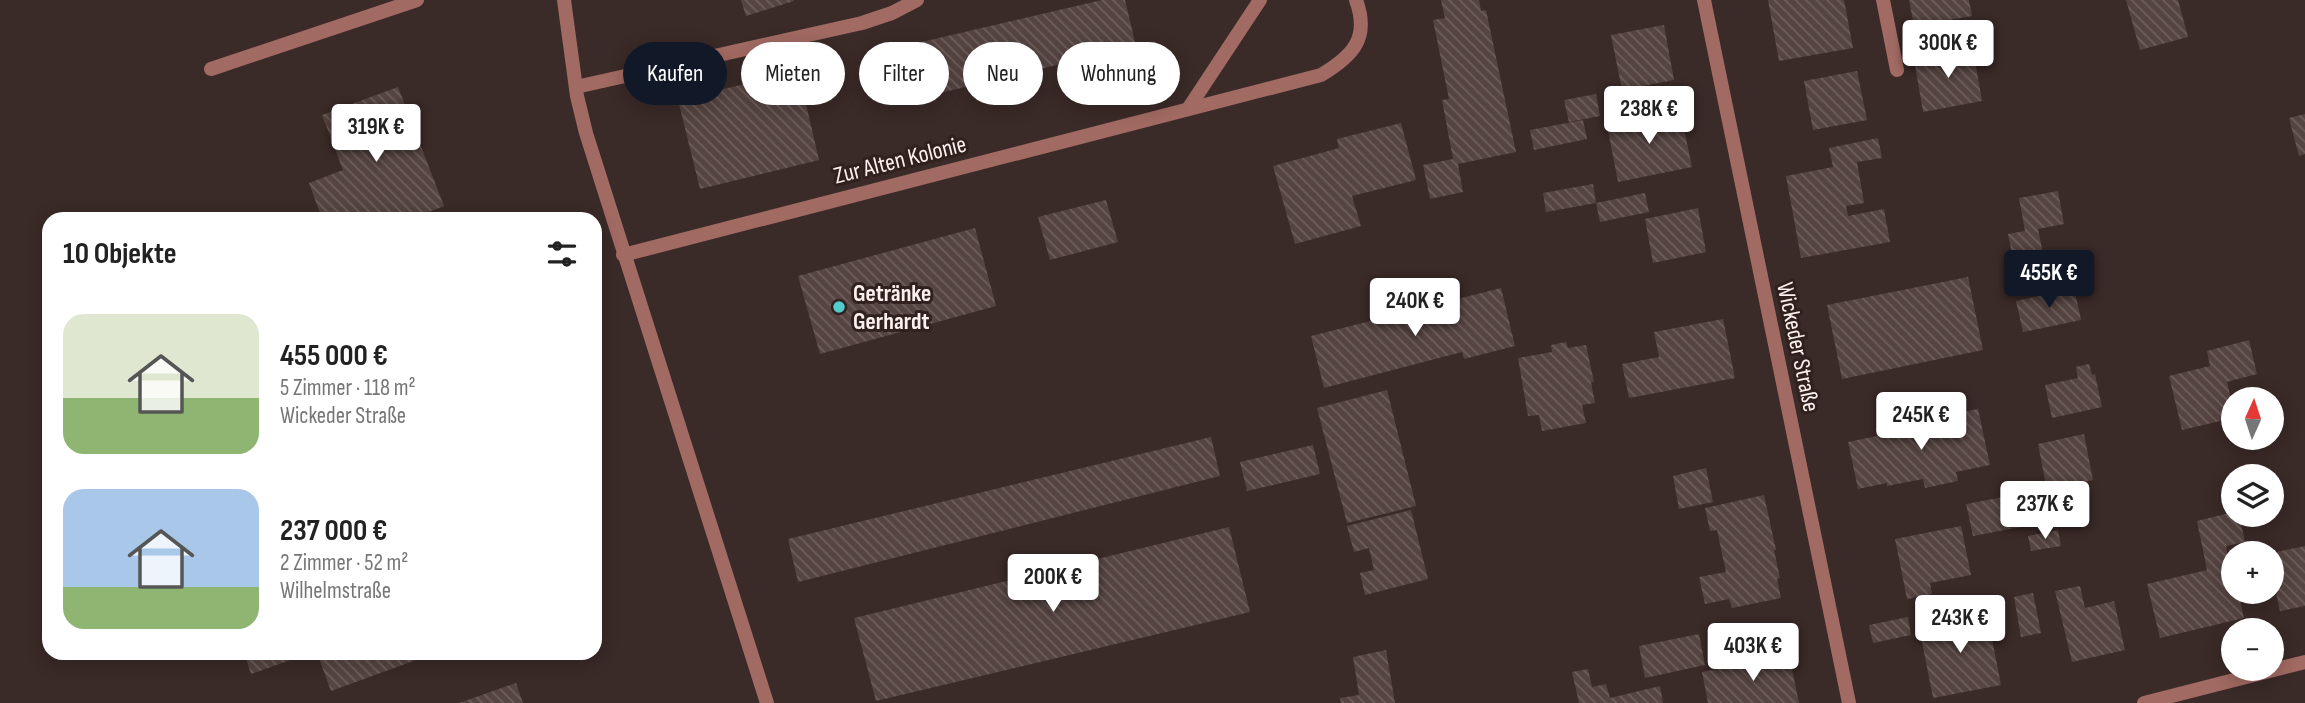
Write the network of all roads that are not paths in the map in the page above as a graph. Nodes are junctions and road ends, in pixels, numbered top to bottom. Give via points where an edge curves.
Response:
1 (417, 0) edge
2 (564, 0) edge
3 (917, 0) edge
4 (1260, 0) edge
5 (1356, 0) edge
6 (1704, 0) edge
7 (1883, 0) edge
8 (211, 69) dead end
9 (1896, 70) dead end
10 (576, 87) junction
11 (1188, 109) junction
12 (623, 255) junction
13 (2305, 662) edge
14 (767, 703) edge
15 (1849, 703) edge
16 (2144, 703) edge

1 - 8 street
2 - 10 street
3 - 10 street via 862,23
4 - 11 street
5 - 11 street, Zur Alten Kolonie via 1361,29 1356,47 1342,62 1321,75
6 - 15 street, Wickeder Straße
7 - 9 street
10 - 12 street
11 - 12 street, Zur Alten Kolonie
12 - 14 street
13 - 16 street

